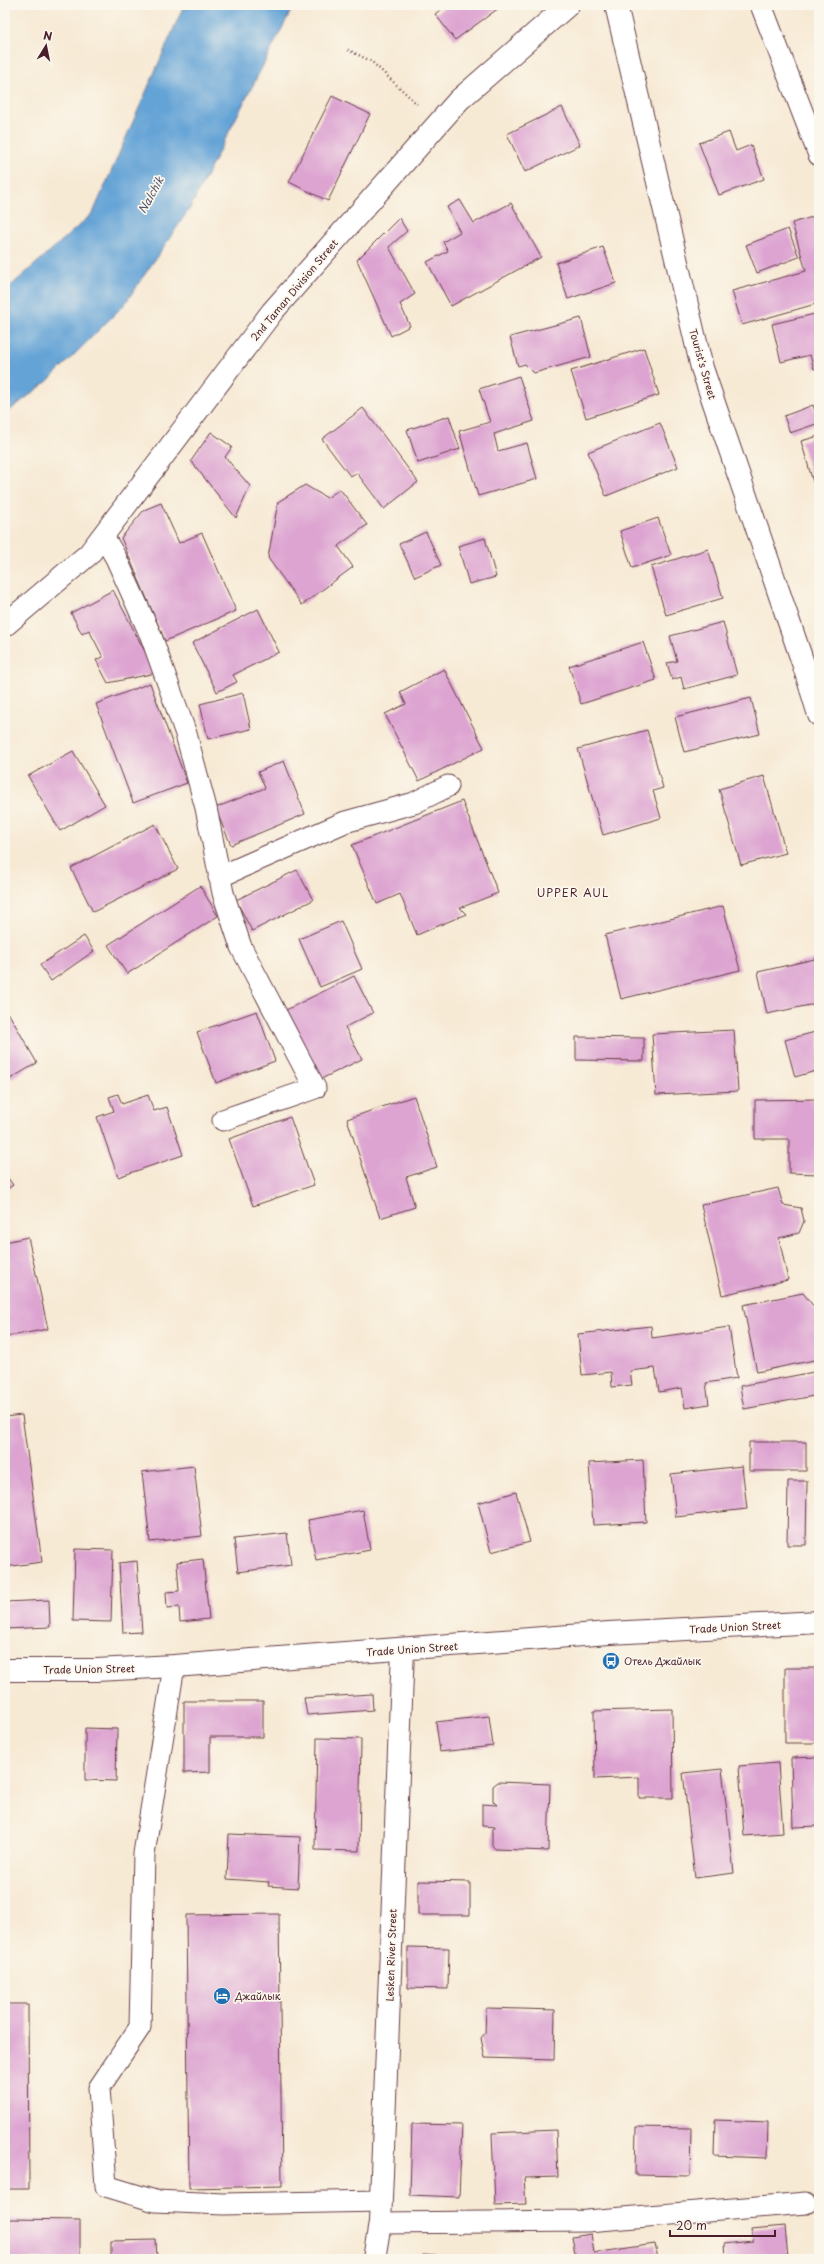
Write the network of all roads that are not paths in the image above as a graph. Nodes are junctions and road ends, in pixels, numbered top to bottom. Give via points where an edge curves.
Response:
1 (568, 5) edge
2 (616, 5) edge
3 (761, 5) edge
4 (819, 155) edge
5 (103, 536) junction
6 (5, 625) edge
7 (819, 715) edge
8 (448, 786) dead end
9 (219, 877) junction
10 (223, 1120) dead end
11 (819, 1622) edge
12 (403, 1650) junction
13 (174, 1666) junction
14 (5, 1670) edge
15 (381, 2201) junction
16 (806, 2203) dead end
17 (380, 2223) junction
18 (374, 2259) edge

1 - 5 street, 2nd Taman Division Street via 459,100 272,312
2 - 7 street, Tourist's Street via 702,368
3 - 4 lane
5 - 6 street, 2nd Taman Division Street via 89,554
5 - 9 lane via 116,558 151,636 186,734 206,808
8 - 9 lane via 414,804 345,822
9 - 10 lane via 240,947 315,1088
11 - 12 street, Trade Union Street via 609,1633
12 - 13 street, Trade Union Street
12 - 15 street, Lesken River Street
13 - 14 street, Trade Union Street via 96,1670
13 - 15 lane via 144,1854 140,2027 99,2088 106,2186 155,2201 223,2204
15 - 17 street, Lesken River Street
16 - 17 lane via 586,2221
17 - 18 street, Lesken River Street

